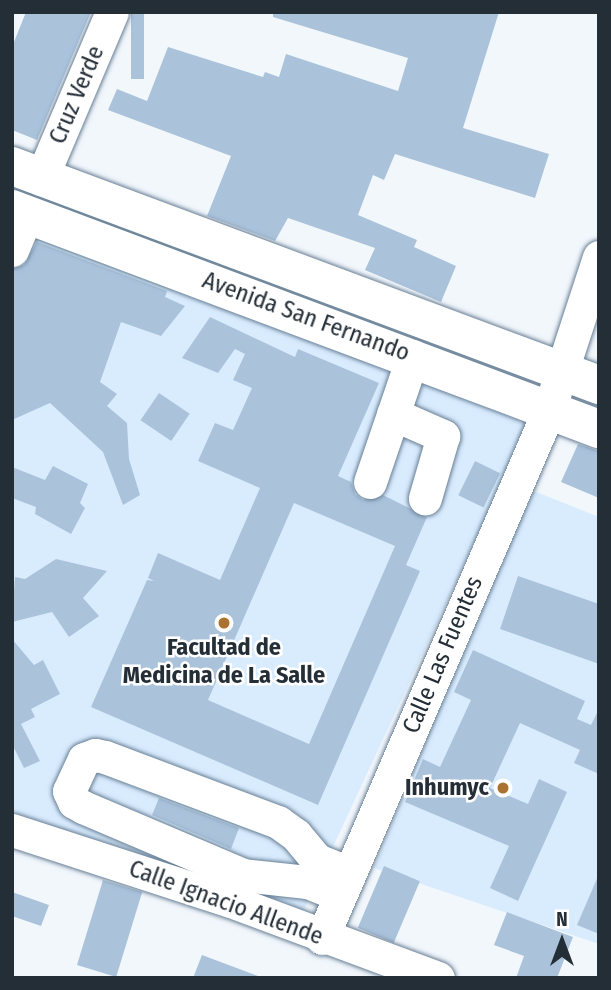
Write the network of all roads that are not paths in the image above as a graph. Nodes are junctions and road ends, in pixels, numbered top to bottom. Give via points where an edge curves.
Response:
1 (112, 12) edge
2 (27, 173) edge
3 (20, 212) edge
4 (12, 250) edge
5 (599, 257) edge
6 (413, 356) junction
7 (564, 372) junction
8 (599, 385) edge
9 (549, 411) junction
10 (393, 414) junction
11 (599, 429) edge
12 (370, 482) dead end
13 (425, 498) dead end
14 (12, 830) edge
15 (344, 884) junction
16 (322, 938) junction
17 (438, 978) edge

1 - 2 street, Cruz Verde
2 - 7 main road, Avenida San Fernando
3 - 4 street
3 - 6 main road, Avenida San Fernando
5 - 7 street, Calle Las Fuentes
6 - 9 main road, Avenida San Fernando
6 - 10 street
7 - 8 main road, Avenida San Fernando
7 - 9 street, Calle Las Fuentes
9 - 11 main road, Avenida San Fernando
9 - 15 street, Calle Las Fuentes
10 - 12 street
10 - 13 street via 443,436
14 - 16 street, Calle Ignacio Allende via 228,900
15 - 15 street via 278,822 105,757 84,759 69,791 83,807 243,874
15 - 16 street, Calle Las Fuentes
16 - 17 street, Calle Ignacio Allende

